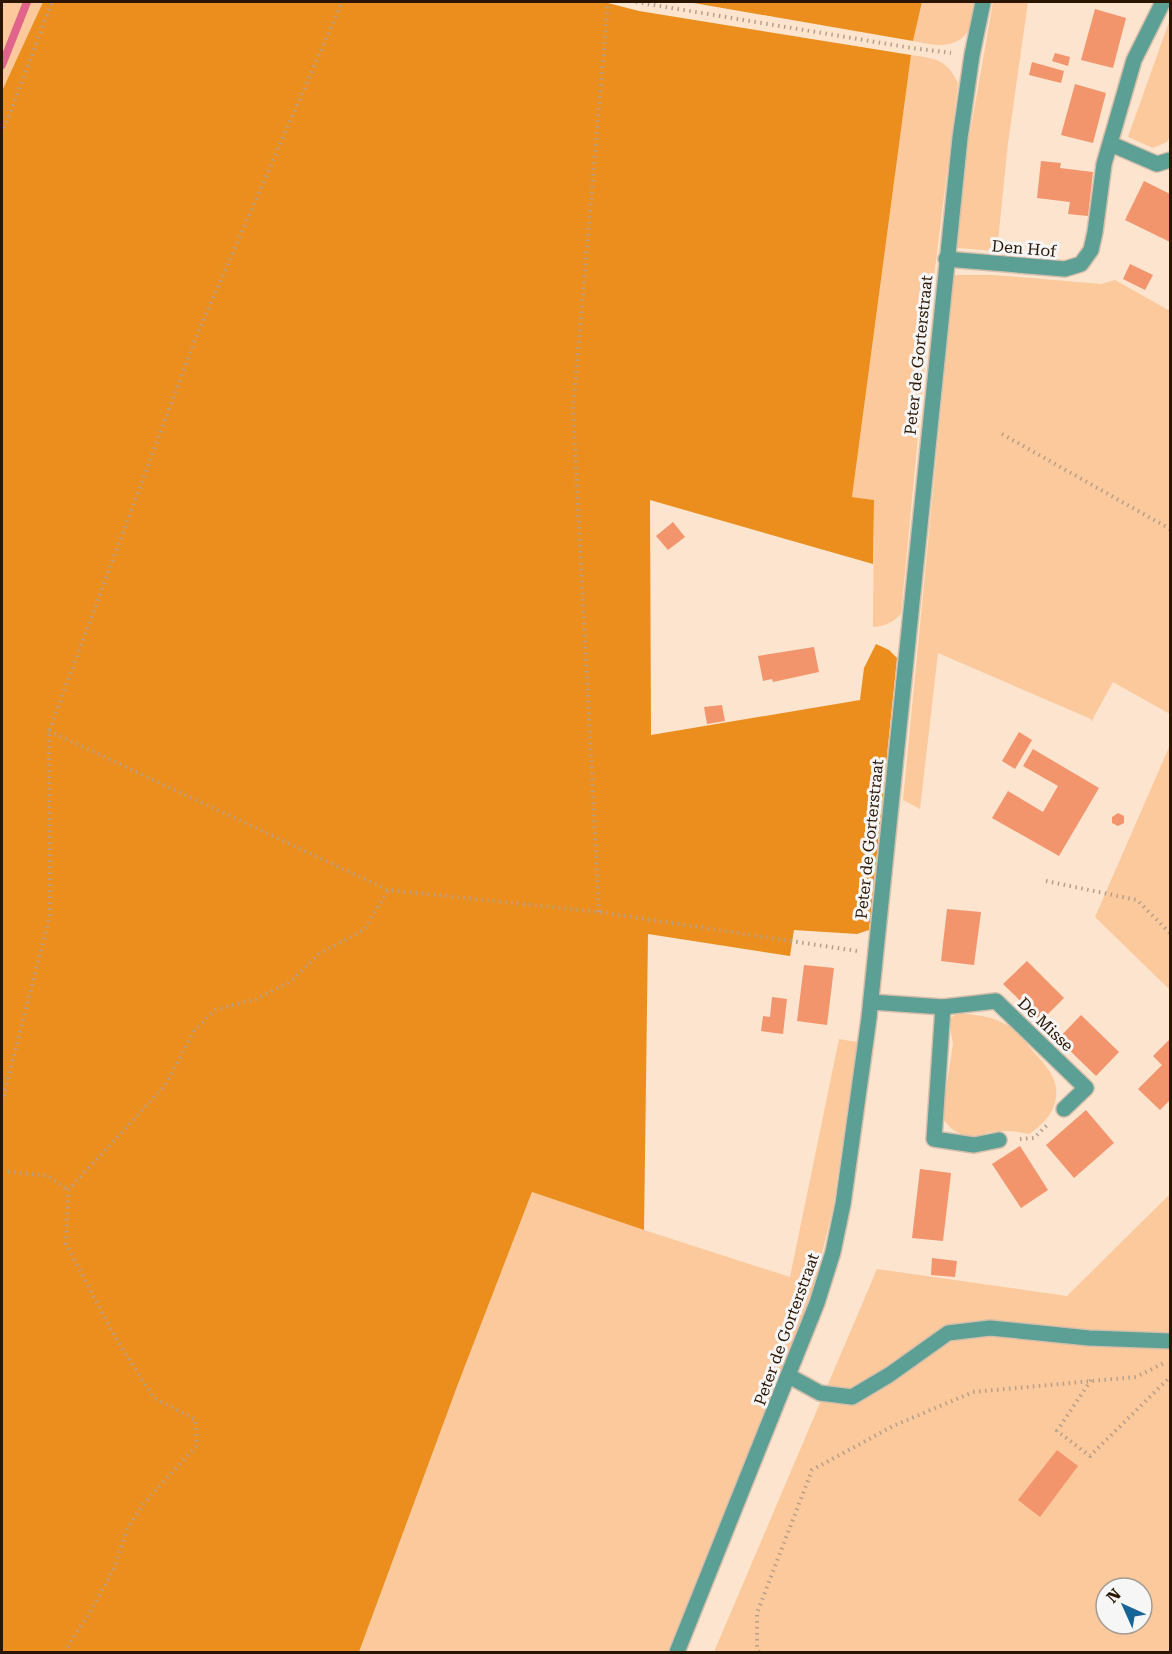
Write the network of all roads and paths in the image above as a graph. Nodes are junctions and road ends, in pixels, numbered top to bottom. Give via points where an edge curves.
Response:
1 (52, 2) edge
2 (342, 2) edge
3 (608, 2) edge
4 (636, 2) edge
5 (983, 2) edge
6 (1163, 2) edge
7 (972, 55) junction
8 (2, 134) edge
9 (1111, 144) junction
10 (1170, 160) edge
11 (946, 259) junction
12 (1002, 434) dead end
13 (1170, 529) edge
14 (49, 731) junction
15 (1046, 881) dead end
16 (388, 890) junction
17 (599, 912) junction
18 (1170, 933) edge
19 (856, 951) junction
20 (875, 954) junction
21 (854, 963) dead end
22 (871, 1002) junction
23 (943, 1007) junction
24 (2, 1102) edge
25 (1064, 1109) joint
26 (999, 1140) joint
27 (2, 1171) edge
28 (68, 1191) junction
29 (1170, 1341) edge
30 (1170, 1360) edge
31 (789, 1376) junction
32 (1170, 1377) edge
33 (1091, 1380) junction
34 (64, 1653) edge
35 (677, 1653) edge
36 (759, 1653) edge

1 - 8 path
2 - 14 path via 196,337
3 - 17 path via 573,410
4 - 7 path
5 - 7 street, Peter de Gorterstraat
6 - 9 street, Den Hof via 1134,60
7 - 11 street, Peter de Gorterstraat
9 - 10 street via 1156,164
9 - 11 street, Den Hof via 1104,164 1091,250 1081,264 1065,269
11 - 20 street, Peter de Gorterstraat
12 - 13 path
14 - 16 path
14 - 24 path via 50,915
15 - 18 path via 1137,900
16 - 17 path
16 - 28 path via 364,930 319,954 291,981 256,999 216,1010 194,1031 165,1086
17 - 19 path
19 - 20 path
19 - 21 path
20 - 22 street, Peter de Gorterstraat
22 - 23 street, De Misse
22 - 31 street, Peter de Gorterstraat via 833,1252 818,1304
23 - 25 street, De Misse via 996,1001 1086,1088
23 - 26 street via 934,1139 974,1145
25 - 26 path via 1034,1138
27 - 28 path via 48,1176
28 - 34 path via 66,1244 115,1337 154,1398 195,1419 197,1445 138,1512 127,1530 115,1566
29 - 31 street via 990,1328 948,1333 852,1397 820,1393
30 - 33 path via 1136,1377
31 - 35 street, Peter de Gorterstraat
32 - 33 path via 1090,1456 1057,1431
33 - 36 path via 973,1392 893,1426 812,1470 757,1613

